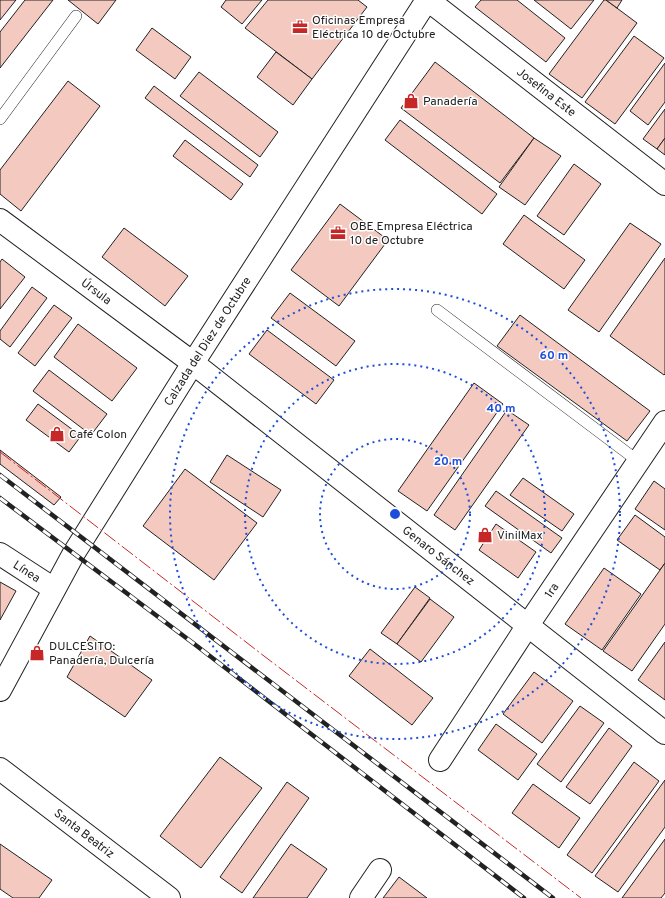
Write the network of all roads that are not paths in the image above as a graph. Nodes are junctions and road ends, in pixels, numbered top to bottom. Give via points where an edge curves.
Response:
1 (428, 0) edge
2 (76, 16) dead end
3 (0, 119) edge
4 (665, 184) edge
5 (0, 220) edge
6 (437, 310) dead end
7 (193, 363) junction
8 (665, 422) edge
9 (638, 461) junction
10 (0, 554) edge
11 (54, 589) junction
12 (528, 625) junction
13 (0, 690) edge
14 (665, 733) edge
15 (440, 760) dead end
16 (0, 769) edge
17 (380, 870) dead end
18 (169, 898) edge
19 (361, 898) edge

1 - 4 street, Josefina Este
1 - 7 street, Calzada del Diez de Octubre
2 - 3 lane
5 - 7 street, Úrsula
6 - 9 lane
7 - 11 street, Calzada del Diez de Octubre
7 - 12 street, Genaro Sánchez
8 - 9 street, 1ra
9 - 12 street, 1ra
10 - 11 street, Línea
11 - 13 street, Calzada del Diez de Octubre
12 - 14 street, Genaro Sánchez
12 - 15 street, 1ra
16 - 18 street, Santa Beatriz
17 - 19 street

